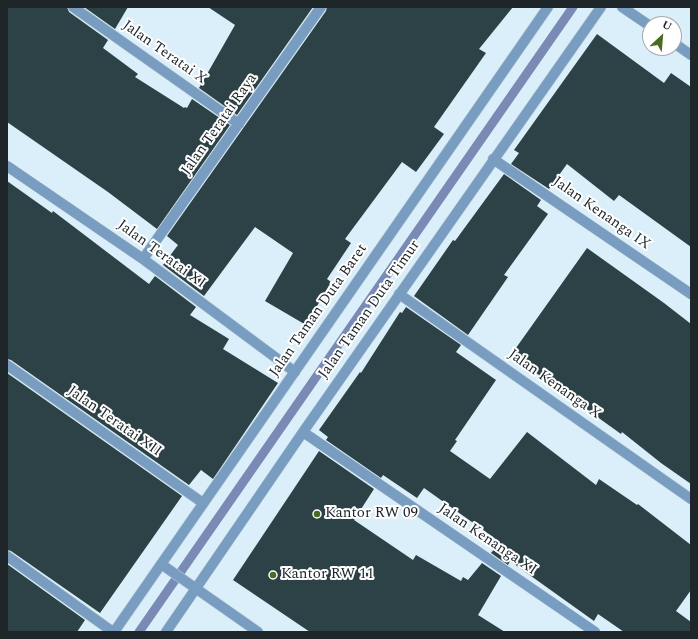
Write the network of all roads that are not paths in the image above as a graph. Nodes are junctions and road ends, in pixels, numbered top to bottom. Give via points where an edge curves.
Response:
1 (73, 7) edge
2 (321, 7) edge
3 (548, 7) edge
4 (601, 7) edge
5 (622, 7) edge
6 (642, 21) edge
7 (682, 48) edge
8 (691, 54) edge
9 (239, 124) junction
10 (493, 159) junction
11 (7, 166) edge
12 (143, 260) junction
13 (399, 294) junction
14 (691, 294) edge
15 (7, 365) edge
16 (295, 372) junction
17 (304, 432) junction
18 (691, 499) edge
19 (204, 503) junction
20 (7, 556) edge
21 (161, 564) junction
22 (193, 587) junction
23 (113, 632) edge
24 (166, 632) edge
25 (258, 632) edge
26 (595, 632) edge

1 - 9 street, Jalan Teratai X
2 - 9 street, Jalan Teratai Raya
3 - 16 street, Jalan Taman Duta Baret
4 - 10 street, Jalan Taman Duta Timur
5 - 6 street
7 - 8 street
9 - 12 street, Jalan Teratai Raya
10 - 13 street, Jalan Taman Duta Timur
10 - 14 street, Jalan Kenanga IX
11 - 12 street, Jalan Teratai XI
12 - 16 street, Jalan Teratai XI
13 - 17 street, Jalan Taman Duta Timur
13 - 18 street, Jalan Kenanga X
15 - 19 street, Jalan Teratai XII
16 - 19 street, Jalan Taman Duta Baret
17 - 22 street, Jalan Taman Duta Timur
17 - 26 street, Jalan Kenanga XI
19 - 21 street, Jalan Taman Duta Baret
20 - 23 street
21 - 22 street
21 - 23 street, Jalan Taman Duta Baret
22 - 24 street, Jalan Taman Duta Timur
22 - 25 street

